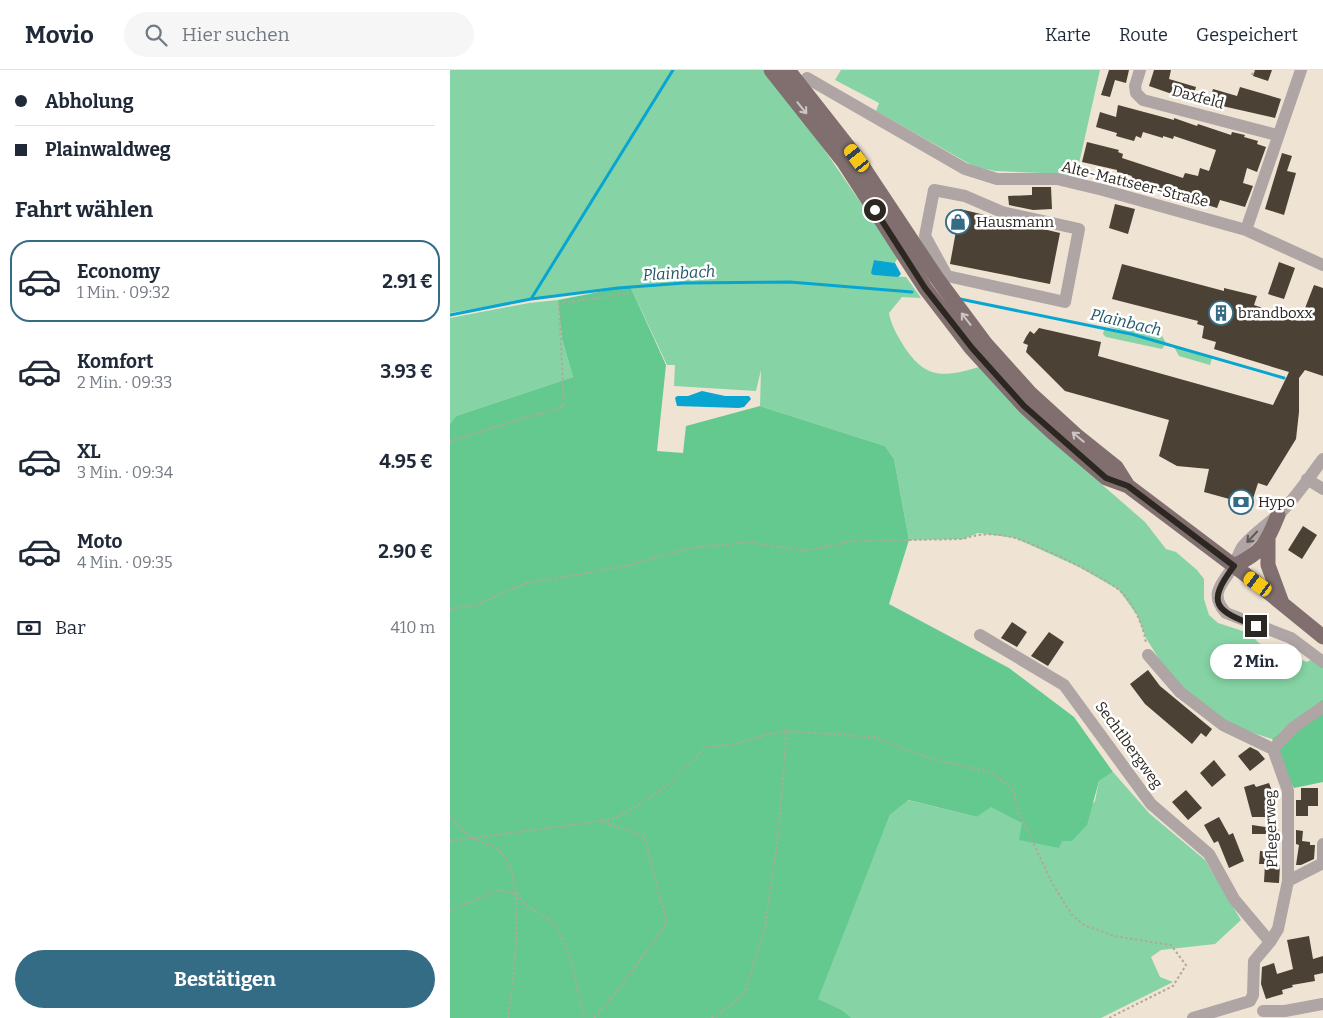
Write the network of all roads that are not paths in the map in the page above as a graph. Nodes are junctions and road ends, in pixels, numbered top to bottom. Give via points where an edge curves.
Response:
1 (771, 70) edge
2 (788, 70) edge
3 (1140, 70) edge
4 (1301, 70) edge
5 (807, 78) dead end
6 (1277, 135) junction
7 (965, 196) joint
8 (1246, 230) junction
9 (1323, 265) edge
10 (1323, 459) edge
11 (1307, 479) junction
12 (1128, 486) junction
13 (1323, 488) edge
14 (1278, 515) junction
15 (1268, 538) junction
16 (1234, 566) junction
17 (1282, 603) junction
18 (1322, 634) edge
19 (980, 635) dead end
20 (1148, 655) road end
21 (1323, 662) edge
22 (1323, 706) edge
23 (1273, 749) junction
24 (1323, 844) edge
25 (1323, 861) edge
26 (1288, 881) junction
27 (1270, 942) junction
28 (1250, 1001) junction
29 (1323, 1004) edge
30 (1263, 1011) junction
31 (1193, 1018) edge
32 (1276, 1018) edge

1 -> 12 main road via 843,161 925,288 977,354 1052,432 1106,478
12 -> 2 main road via 1116,467 1030,393 985,343 936,277 857,158
3 - 6 street, Daxfeld via 1135,86 1136,93 1143,100
4 - 6 street
5 - 8 street, Alte-Mattseer-Straße via 978,174 1009,180 1057,179
6 - 8 street
7 - 7 street via 934,190 925,236 947,276 1065,302 1079,229 1002,212
8 - 9 street, Alte-Mattseer-Straße
10 - 11 street
11 - 13 street
11 - 14 street
12 - 16 main road
14 - 15 main road
14 -> 16 street via 1243,546
15 - 16 main road via 1254,556
15 - 17 main road via 1268,565
16 - 17 main road
16 - 21 street via 1220,585 1217,596 1226,613 1291,638
17 - 18 main road
19 - 27 street, Sechtlbergweg via 1064,685 1151,804 1209,854 1234,899
20 - 23 street via 1180,692 1223,724
22 - 23 street via 1294,726
23 - 26 street, Pflegerweg via 1288,791
24 - 25 street
25 - 26 street
26 - 27 street, Pflegerweg via 1278,928
27 - 28 street, Pflegerweg via 1254,961
28 - 30 street
28 - 31 street
29 - 30 street
30 - 32 street

